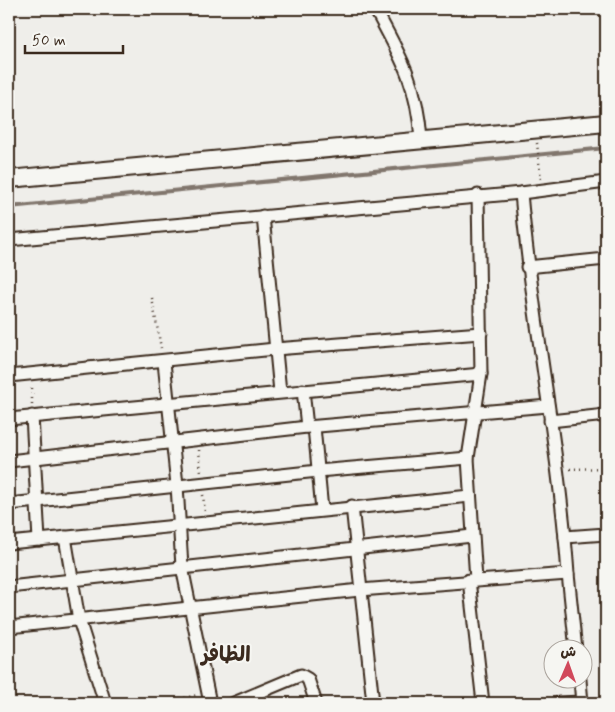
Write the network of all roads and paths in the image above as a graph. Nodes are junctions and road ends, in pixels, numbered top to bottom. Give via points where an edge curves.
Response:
1 (375, 9) edge
2 (606, 123) edge
3 (421, 139) junction
4 (538, 153) dead end
5 (9, 179) edge
6 (541, 182) dead end
7 (606, 182) edge
8 (521, 193) junction
9 (478, 195) junction
10 (263, 216) junction
11 (9, 240) edge
12 (606, 259) edge
13 (527, 267) junction
14 (152, 298) dead end
15 (481, 333) junction
16 (275, 349) junction
17 (164, 362) junction
18 (32, 372) junction
19 (480, 374) junction
20 (9, 376) edge
21 (303, 390) junction
22 (280, 392) junction
23 (168, 404) junction
24 (548, 406) junction
25 (475, 412) junction
26 (606, 415) edge
27 (32, 416) junction
28 (9, 419) edge
29 (550, 421) junction
30 (310, 427) junction
31 (173, 442) junction
32 (34, 458) junction
33 (468, 458) junction
34 (9, 461) edge
35 (606, 468) edge
36 (558, 469) junction
37 (318, 471) junction
38 (177, 485) junction
39 (470, 496) junction
40 (37, 501) junction
41 (9, 504) edge
42 (352, 506) junction
43 (322, 510) junction
44 (180, 526) junction
45 (606, 534) edge
46 (472, 536) junction
47 (65, 537) junction
48 (565, 537) junction
49 (39, 540) junction
50 (9, 543) edge
51 (357, 548) junction
52 (182, 567) junction
53 (568, 574) junction
54 (473, 580) junction
55 (72, 581) junction
56 (9, 587) edge
57 (360, 590) junction
58 (190, 608) junction
59 (79, 620) junction
60 (9, 628) edge
61 (575, 640) edge
62 (208, 698) edge
63 (43, 699) dead end
64 (582, 702) edge
65 (9, 703) edge
66 (105, 703) edge
67 (160, 703) edge
68 (234, 703) edge
69 (316, 703) edge
70 (373, 703) edge
71 (483, 703) edge
72 (560, 703) edge

1 - 3 street via 407,68 415,94
2 - 3 street
3 - 5 street
4 - 6 path
7 - 8 street
8 - 9 street
8 - 13 street
9 - 10 street
9 - 15 street
10 - 11 street
10 - 16 street
12 - 13 street
13 - 24 street
14 - 17 path
15 - 16 street
15 - 19 street
16 - 17 street
16 - 22 street
17 - 18 street
17 - 23 street
18 - 20 street
18 - 27 path
19 - 21 street
19 - 25 street
21 - 22 street
21 - 30 street
22 - 23 street
23 - 27 street
23 - 31 street
24 - 25 street
24 - 29 street
25 - 30 street
25 - 33 street
26 - 29 street
27 - 28 street
27 - 32 street
29 - 36 street
30 - 31 street
30 - 37 street
31 - 32 street
31 - 38 street
32 - 34 street
32 - 40 street
33 - 37 street
33 - 39 street
35 - 36 path
36 - 48 street
37 - 38 street
37 - 43 street
38 - 40 street
38 - 44 street
39 - 42 street
39 - 46 street
40 - 41 street
40 - 49 street
42 - 43 street
42 - 51 street
43 - 44 street
44 - 47 street
44 - 52 street
45 - 48 street
46 - 51 street
46 - 54 street
47 - 49 street
47 - 55 street
48 - 53 street
49 - 50 street
51 - 52 street
51 - 57 street
52 - 55 street
52 - 58 street
53 - 54 street
53 - 61 street
54 - 57 street
54 - 71 street
55 - 56 street
55 - 59 street
57 - 58 street
57 - 70 street
58 - 59 street
58 - 62 street
59 - 60 street
59 - 66 street
62 - 67 path
63 - 65 path
64 - 72 street
68 - 69 street via 301,675 308,679

